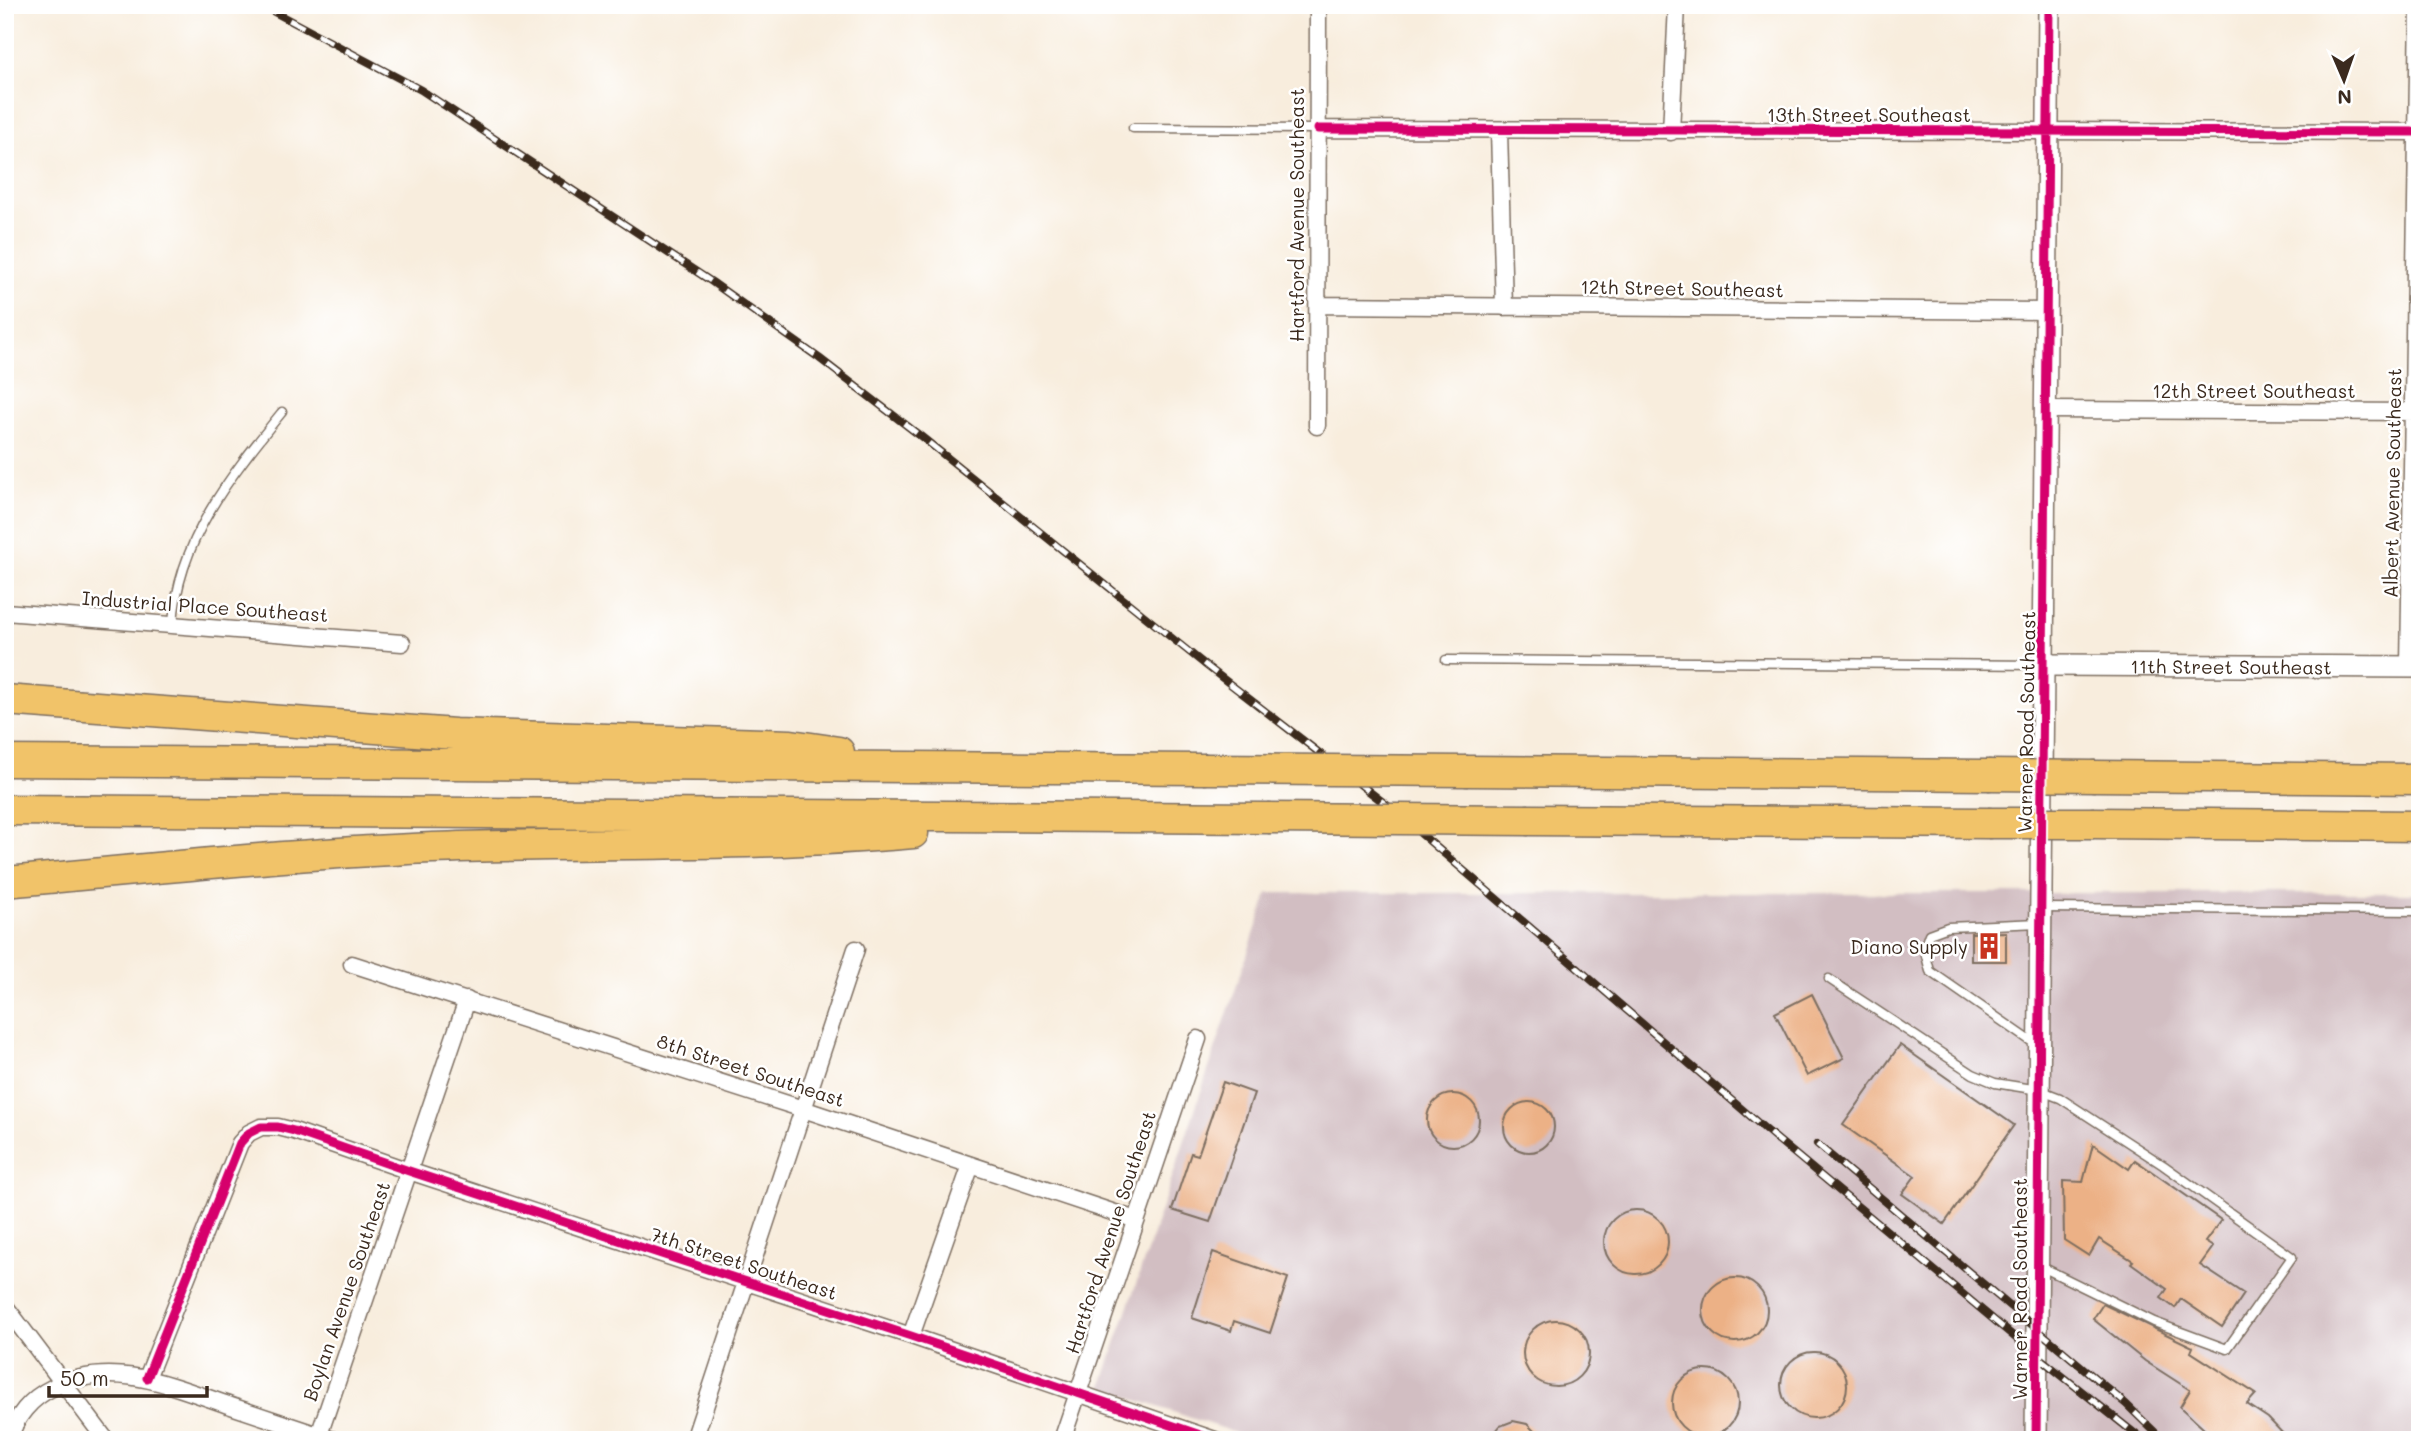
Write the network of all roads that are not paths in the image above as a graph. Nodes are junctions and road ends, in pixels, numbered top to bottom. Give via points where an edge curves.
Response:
1 (1318, 5) edge
2 (1677, 5) edge
3 (2049, 5) edge
4 (2419, 5) edge
5 (1133, 128) dead end
6 (1318, 129) junction
7 (1499, 131) junction
8 (2048, 131) junction
9 (1671, 132) junction
10 (2418, 132) edge
11 (1318, 305) junction
12 (1504, 307) junction
13 (2046, 312) junction
14 (2045, 410) junction
15 (282, 412) dead end
16 (2417, 412) edge
17 (1317, 426) dead end
18 (5, 612) edge
19 (173, 624) junction
20 (401, 643) dead end
21 (1446, 660) dead end
22 (2044, 665) junction
23 (2414, 667) edge
24 (5, 699) edge
25 (5, 761) edge
26 (936, 768) junction
27 (2420, 779) edge
28 (5, 810) edge
29 (1085, 817) junction
30 (2420, 826) edge
31 (5, 882) edge
32 (2420, 911) edge
33 (2042, 915) junction
34 (856, 949) dead end
35 (352, 964) dead end
36 (1829, 979) dead end
37 (467, 1000) junction
38 (1198, 1039) dead end
39 (2040, 1048) junction
40 (2039, 1090) junction
41 (803, 1109) junction
42 (971, 1165) junction
43 (409, 1171) junction
44 (1136, 1220) junction
45 (2037, 1265) junction
46 (746, 1282) junction
47 (5, 1306) edge
48 (911, 1336) junction
49 (147, 1378) junction
50 (61, 1383) junction
51 (1078, 1394) junction
52 (326, 1438) edge
53 (9, 1440) edge
54 (106, 1440) edge
55 (694, 1440) edge
56 (1062, 1440) edge
57 (1215, 1440) edge
58 (2036, 1440) edge

1 - 6 street, Hartford Avenue Southeast
2 - 9 street
3 - 8 street, Warner Road Southeast
4 - 10 street, Albert Avenue Southeast
5 - 6 lane
6 - 7 street, 13th Street Southeast
6 - 11 street, Hartford Avenue Southeast
7 - 9 street, 13th Street Southeast
7 - 12 street
8 - 9 street, 13th Street Southeast
8 - 10 street, 13th Street Southeast
8 - 13 street, Warner Road Southeast
10 - 16 street, Albert Avenue Southeast
11 - 12 street, 12th Street Southeast
11 - 17 street, Hartford Avenue Southeast
12 - 13 street, 12th Street Southeast
13 - 14 street, Warner Road Southeast
14 - 16 street, 12th Street Southeast
14 - 22 street, Warner Road Southeast
15 - 19 lane via 212,505 189,552 175,597
16 - 23 street, Albert Avenue Southeast
18 - 19 street, Industrial Place Southeast
19 - 20 street, Industrial Place Southeast
21 - 22 lane
22 - 23 street, 11th Street Southeast
22 - 33 street, Warner Road Southeast
24 - 26 highway via 455,734 791,744
25 - 26 highway
26 - 27 highway, bridge
28 - 29 highway
29 - 30 highway, bridge
29 - 31 highway via 833,840 315,854
32 - 33 lane
33 - 39 street, Warner Road Southeast
33 - 39 lane via 1948,927 1929,934 1924,948 1930,971
34 - 41 street
35 - 37 street, 8th Street Southeast
36 - 40 lane via 1973,1074 1995,1083
37 - 41 street, 8th Street Southeast
37 - 43 street, Boylan Avenue Southeast
38 - 44 street, Hartford Avenue Southeast
39 - 40 street, Warner Road Southeast
40 - 45 street, Warner Road Southeast
40 - 45 lane via 2060,1098 2163,1165 2292,1258 2227,1349 2154,1322
41 - 42 street, 8th Street Southeast
41 - 46 street
42 - 44 street, 8th Street Southeast
42 - 48 street
43 - 46 street, 7th Street Southeast
43 - 49 street, 7th Street Southeast via 278,1127 249,1133 240,1143
43 - 52 street, Boylan Avenue Southeast
44 - 51 street, Hartford Avenue Southeast
45 - 58 street, Warner Road Southeast
46 - 48 street, 7th Street Southeast
46 - 55 street
47 - 50 street
48 - 51 street, 7th Street Southeast
49 - 50 street via 104,1374
49 - 52 street
50 - 53 street via 24,1409
50 - 54 street
51 - 56 street, Hartford Avenue Southeast
51 - 57 street, 7th Street Southeast

